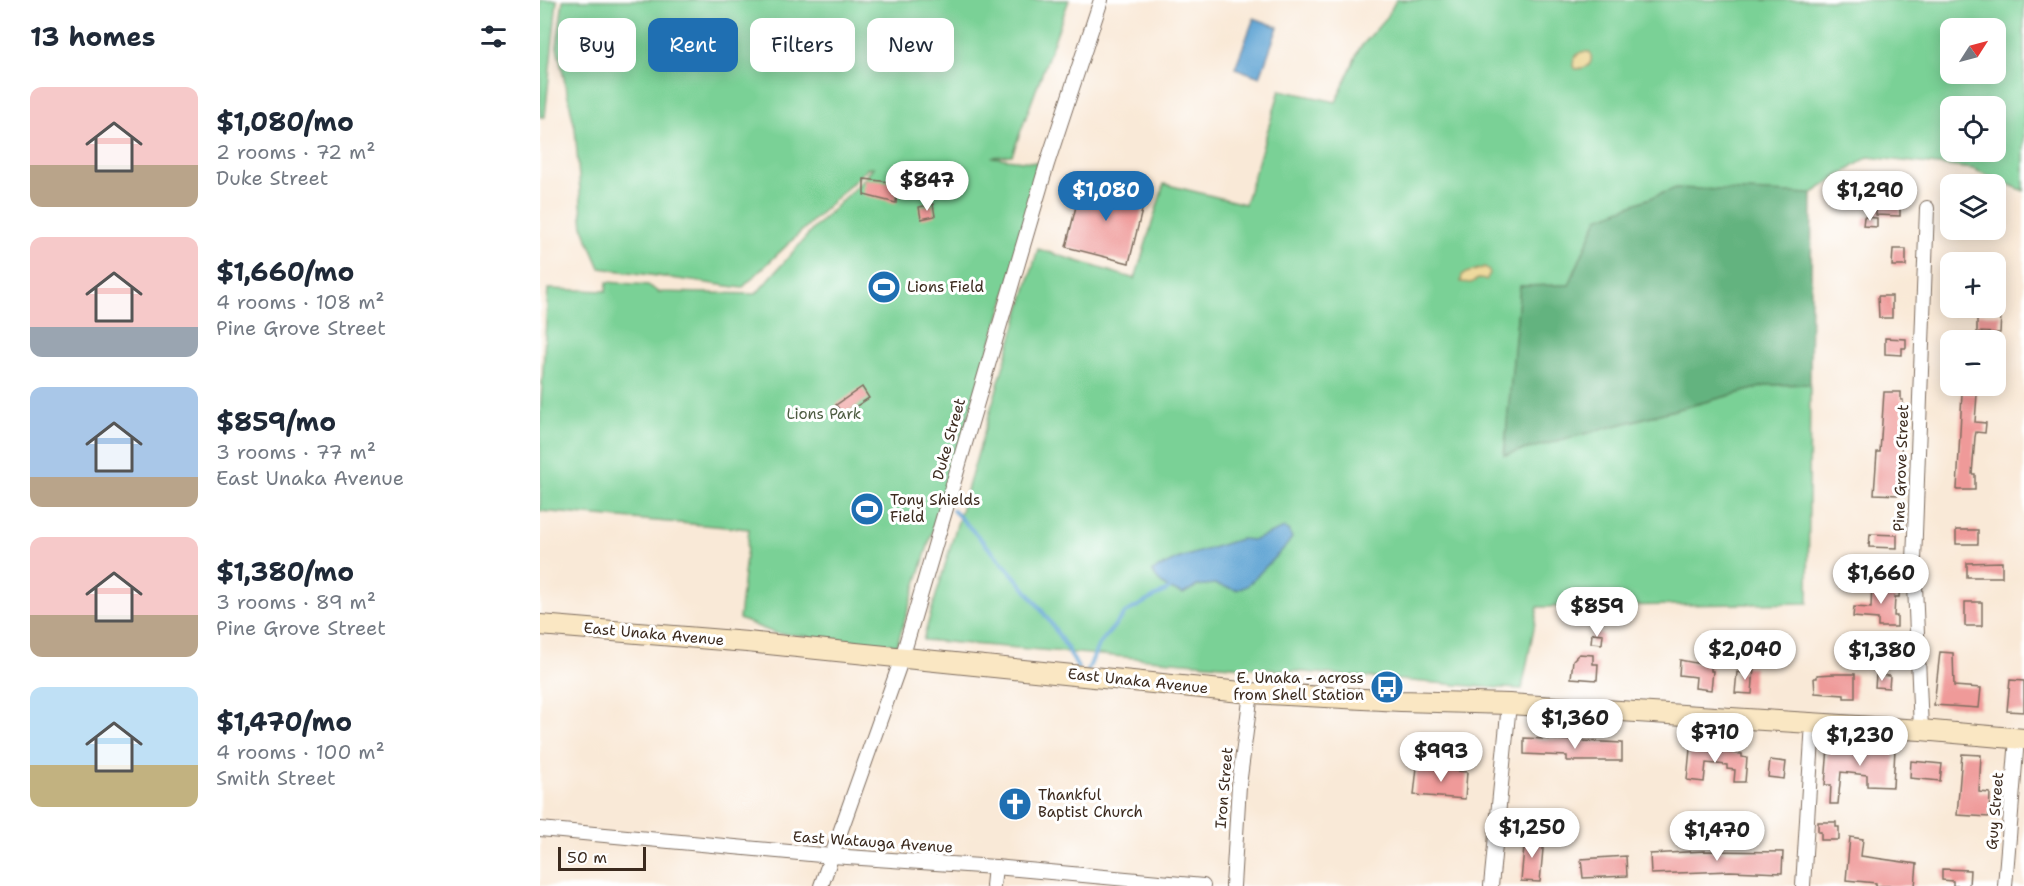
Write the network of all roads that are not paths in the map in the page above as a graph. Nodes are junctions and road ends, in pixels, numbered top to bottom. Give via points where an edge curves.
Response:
1 (1101, 0) edge
2 (1927, 208) dead end
3 (540, 625) edge
4 (902, 658) junction
5 (1251, 693) junction
6 (1509, 704) junction
7 (1813, 723) junction
8 (1921, 730) junction
9 (2020, 739) edge
10 (540, 829) edge
11 (832, 856) junction
12 (995, 867) junction
13 (821, 886) edge
14 (993, 886) edge
15 (1203, 886) edge
16 (1233, 886) edge
17 (1491, 886) edge
18 (1803, 886) edge
19 (2005, 886) edge

1 - 4 street, Duke Street via 1047,164
2 - 8 street, Pine Grove Street via 1914,561
3 - 4 main road, East Unaka Avenue
4 - 5 main road, East Unaka Avenue
4 - 11 street, Duke Street
5 - 6 main road, East Unaka Avenue
5 - 16 street, Iron Street via 1239,785
6 - 7 main road, East Unaka Avenue
6 - 17 street
7 - 8 main road, East Unaka Avenue
7 - 18 street
8 - 9 main road, East Unaka Avenue
9 - 19 street, Guy Street
10 - 11 street, East Watauga Avenue
11 - 12 street, East Watauga Avenue
11 - 13 street, Duke Street
12 - 14 street
12 - 15 street, East Watauga Avenue

